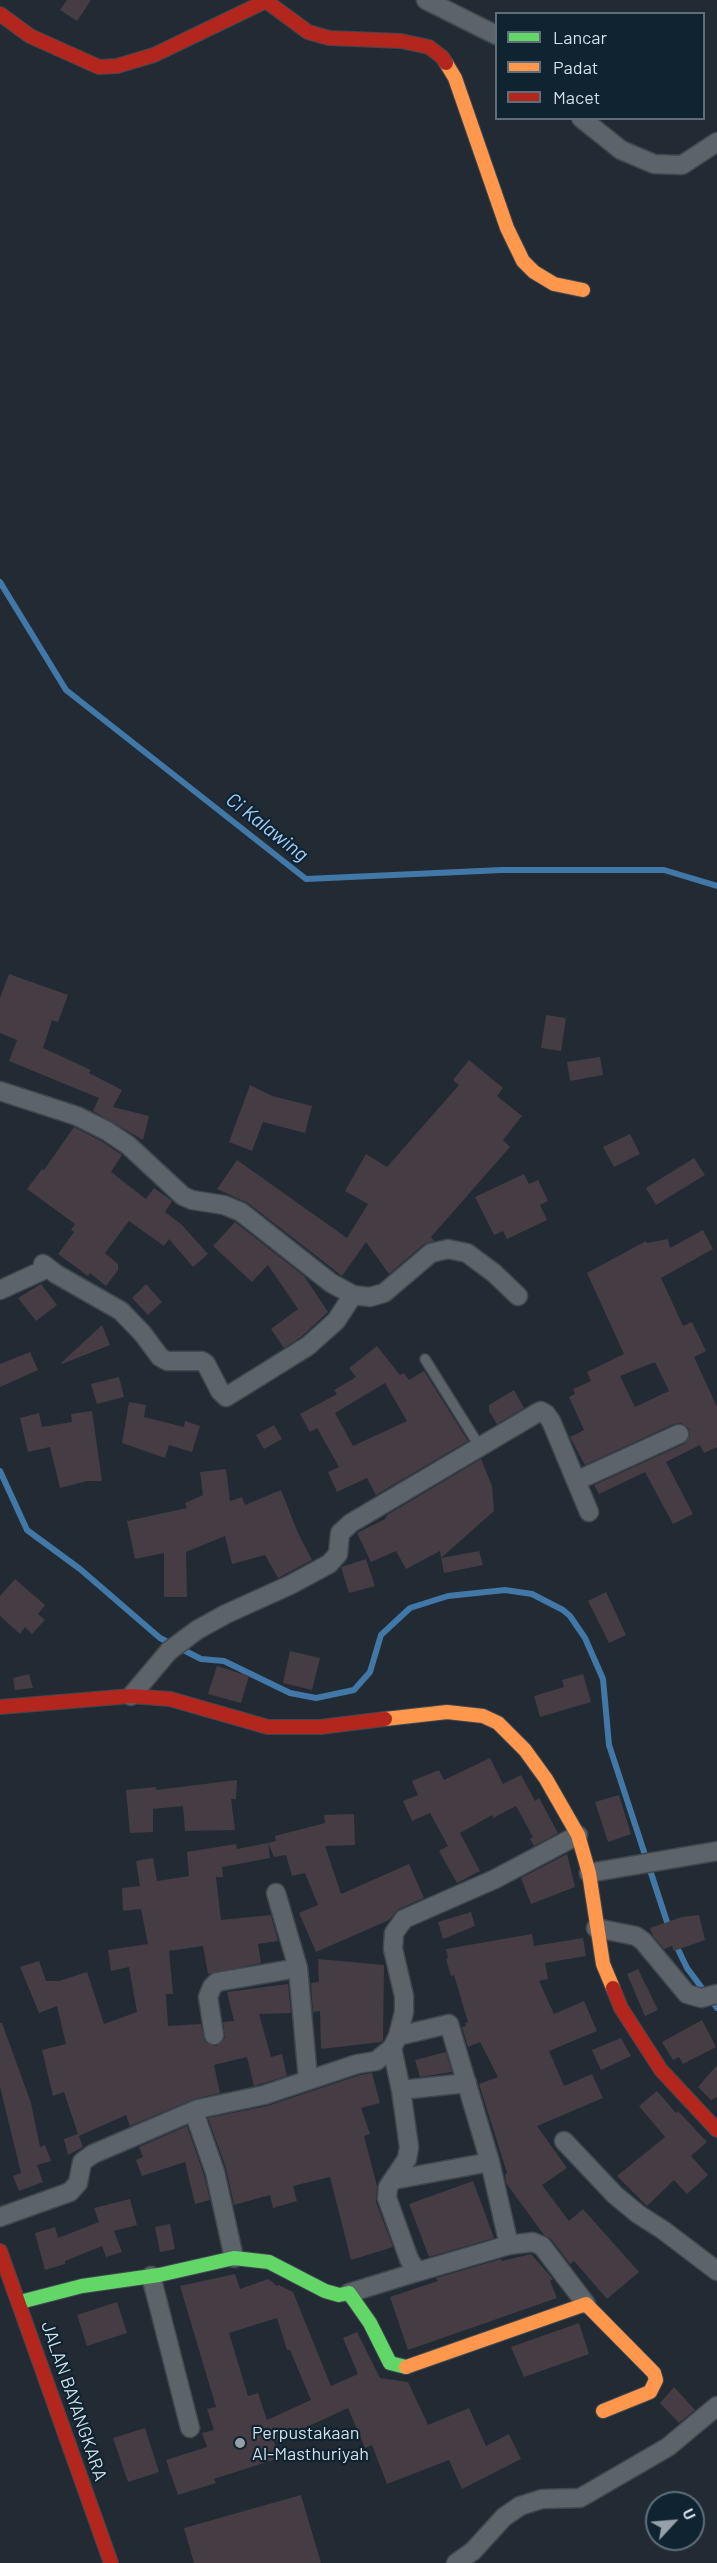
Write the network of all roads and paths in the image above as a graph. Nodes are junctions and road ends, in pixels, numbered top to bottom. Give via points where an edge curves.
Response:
1 (426, 0) edge
2 (0, 14) edge
3 (495, 34) edge
4 (584, 120) edge
5 (717, 142) edge
6 (583, 290) dead end
7 (0, 1091) edge
8 (0, 1290) edge
9 (353, 1295) junction
10 (518, 1296) dead end
11 (425, 1359) dead end
12 (679, 1434) dead end
13 (480, 1447) junction
14 (576, 1481) junction
15 (589, 1512) dead end
16 (131, 1696) junction
17 (0, 1707) edge
18 (578, 1835) junction
19 (717, 1851) edge
20 (589, 1873) junction
21 (276, 1893) dead end
22 (596, 1928) junction
23 (298, 1968) junction
24 (717, 1994) edge
25 (214, 2035) dead end
26 (395, 2042) junction
27 (308, 2079) junction
28 (467, 2083) junction
29 (401, 2090) junction
30 (194, 2112) junction
31 (717, 2130) edge
32 (564, 2141) dead end
33 (490, 2162) junction
34 (393, 2180) junction
35 (0, 2217) edge
36 (509, 2245) junction
37 (0, 2251) edge
38 (234, 2258) junction
39 (717, 2271) edge
40 (417, 2272) junction
41 (151, 2276) junction
42 (350, 2293) junction
43 (20, 2302) junction
44 (586, 2304) junction
45 (717, 2406) edge
46 (603, 2411) dead end
47 (190, 2428) dead end
48 (111, 2563) edge
49 (456, 2563) edge

1 - 3 street
2 - 6 main road via 30,36 99,67 154,56 266,1 308,32 329,38 401,41 429,47 442,57 455,78 507,228 523,261 554,284
4 - 5 street via 621,150 654,164 682,165
7 - 9 street via 78,1116 107,1131 128,1145 183,1196 241,1212
8 - 9 street via 46,1266 121,1311 160,1357 206,1364 226,1397 308,1346 336,1321
9 - 10 street via 370,1297 384,1293 431,1253 448,1249 467,1253
11 - 13 lane
12 - 14 street
13 - 14 street via 542,1411 551,1421
13 - 16 street via 351,1523 340,1533 335,1559 319,1571 226,1614 185,1638
14 - 15 street
16 - 17 main road
16 - 18 main road via 170,1700 236,1720 284,1728 422,1714 464,1712 483,1716 504,1728 525,1750
18 - 20 main road
18 - 26 street via 495,1879 413,1914 398,1925 392,1940 404,2012
19 - 20 street
20 - 22 main road
21 - 23 street
22 - 24 street via 636,1935 687,1994 701,1998
22 - 31 main road via 603,1964 632,2028 661,2070
23 - 25 street via 217,1982 208,1997
23 - 27 street
26 - 27 street via 376,2061
26 - 28 street via 449,2024
26 - 29 street
27 - 30 street via 264,2095
28 - 29 street
28 - 33 street
29 - 34 street via 409,2152
30 - 35 street via 93,2154 82,2162 78,2183 69,2192
30 - 38 street via 215,2172
32 - 39 street via 638,2214
33 - 34 street
33 - 36 street
34 - 40 street via 387,2198
36 - 40 street
36 - 44 street via 533,2242 542,2246
37 - 43 main road, JALAN BAYANGKARA
38 - 41 main road
38 - 42 main road via 268,2262 325,2291
40 - 42 street
41 - 43 main road via 82,2286
41 - 47 street
42 - 44 main road via 390,2363 406,2367
43 - 48 main road, JALAN BAYANGKARA
44 - 46 main road via 654,2373 656,2380 650,2392
45 - 49 street via 668,2447 580,2498 534,2500 514,2510

